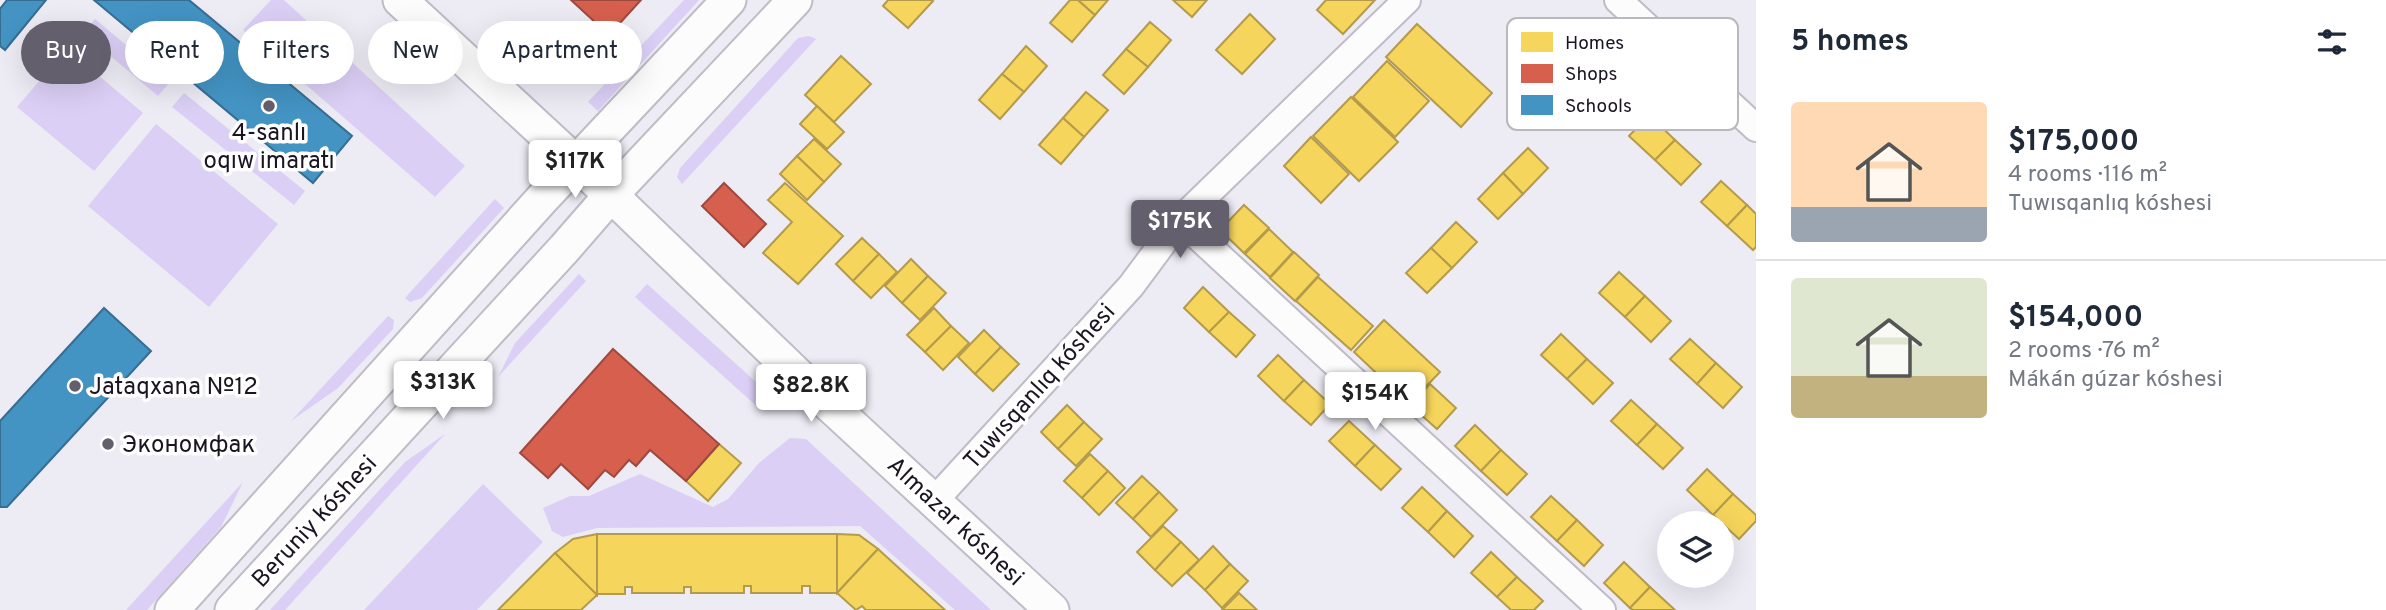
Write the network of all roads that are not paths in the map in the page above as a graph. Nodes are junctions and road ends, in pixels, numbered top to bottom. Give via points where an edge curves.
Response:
1 (400, 0) edge
2 (729, 0) edge
3 (795, 0) edge
4 (1407, 0) edge
5 (1618, 0) edge
6 (1637, 18) edge
7 (1738, 111) edge
8 (1756, 128) edge
9 (576, 164) junction
10 (611, 195) junction
11 (1180, 220) junction
12 (934, 501) junction
13 (172, 610) edge
14 (232, 610) edge
15 (1052, 610) edge
16 (1602, 610) edge

1 - 9 street, Almazar kóshesi
2 - 9 street, Beruniy kóshesi
3 - 10 street, Beruniy kóshesi
4 - 11 street, Tuwısqanlıq kóshesi
5 - 6 street
7 - 8 street
9 - 10 street, Almazar kóshesi
9 - 13 street, Beruniy kóshesi
10 - 12 street, Almazar kóshesi
10 - 14 street, Beruniy kóshesi
11 - 12 street, Tuwısqanlıq kóshesi via 1131,286
11 - 16 street
12 - 15 street, Almazar kóshesi

